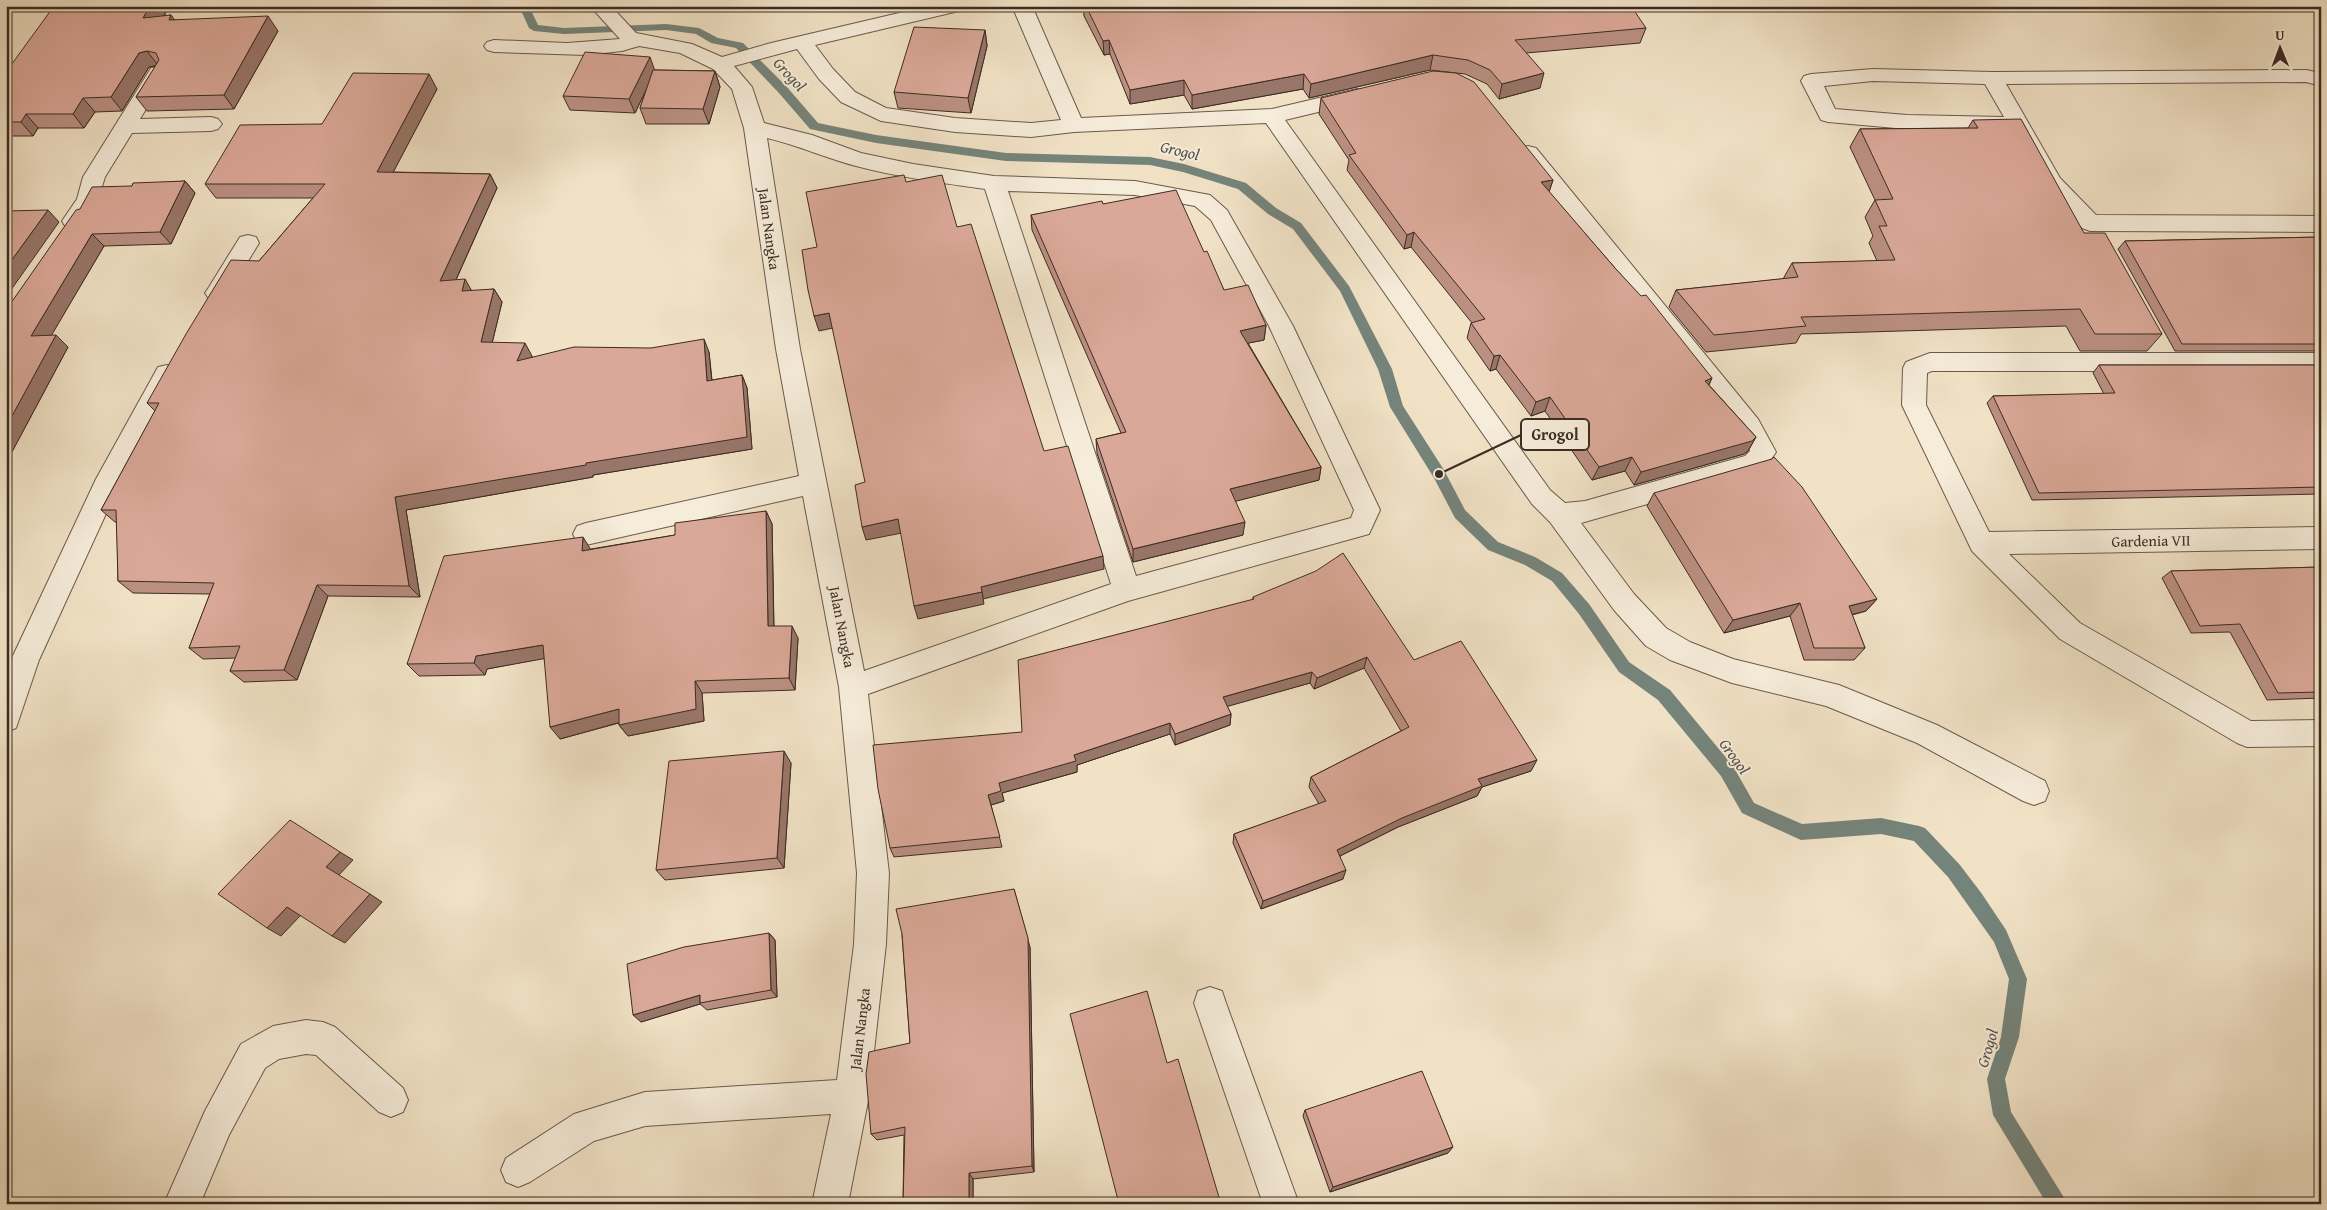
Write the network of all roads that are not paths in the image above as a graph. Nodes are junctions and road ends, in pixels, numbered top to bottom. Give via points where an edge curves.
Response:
1 (956, 6) edge
2 (1022, 6) edge
3 (602, 8) edge
4 (634, 39) junction
5 (802, 42) junction
6 (494, 46) dead end
7 (728, 61) junction
8 (158, 73) edge
9 (1992, 78) junction
10 (2321, 80) edge
11 (1374, 92) edge
12 (1272, 116) junction
13 (211, 124) dead end
14 (1074, 125) junction
15 (2019, 125) junction
16 (127, 126) junction
17 (755, 128) junction
18 (1516, 137) edge
19 (994, 183) junction
20 (2321, 224) edge
21 (63, 235) edge
22 (248, 243) dead end
23 (202, 316) edge
24 (177, 357) edge
25 (2321, 362) edge
26 (814, 483) junction
27 (1559, 514) junction
28 (586, 534) dead end
29 (2321, 538) edge
30 (1981, 543) junction
31 (1127, 590) junction
32 (16, 660) edge
33 (854, 687) junction
34 (6, 719) edge
35 (2321, 733) edge
36 (2034, 791) dead end
37 (1210, 1003) dead end
38 (852, 1096) junction
39 (391, 1100) dead end
40 (518, 1170) dead end
41 (182, 1204) edge
42 (830, 1204) edge
43 (1281, 1204) edge

1 - 5 street
2 - 14 street
3 - 4 street
4 - 6 street via 613,46
4 - 7 street via 685,48
5 - 7 street
5 - 14 street via 848,97 881,114 955,125 1031,130
7 - 17 street, Jalan Nangka via 742,87
8 - 16 street
9 - 10 street via 2306,76
9 - 15 street
9 - 15 street via 1873,75 1811,82 1828,115 1907,122
11 - 12 street
12 - 14 street
12 - 27 street via 1541,497
13 - 16 street
15 - 20 street via 2052,183 2094,232
16 - 21 street via 94,177 88,201
17 - 19 street via 804,140 857,159
17 - 26 street, Jalan Nangka via 788,349
18 - 27 street via 1749,426 1763,452 1754,464 1585,512
19 - 31 street
19 - 31 street via 1135,188 1202,200 1219,215 1281,326 1365,503 1366,516 1360,526
22 - 23 street
24 - 32 street via 109,478
25 - 30 street via 2162,353 1930,362 1915,368 1914,405
26 - 28 street
26 - 33 street, Jalan Nangka
27 - 36 street via 1624,602 1656,637 1680,651 1732,671 1829,694 1927,734
29 - 30 street, Gardenia VII
30 - 35 street via 2070,631 2247,734
31 - 33 street
32 - 34 street
33 - 38 street, Jalan Nangka via 873,873 870,944
37 - 43 street
38 - 40 street via 645,1109 586,1126
38 - 42 street, Jalan Nangka
39 - 41 street via 323,1039 306,1036 273,1043 252,1056 217,1123

